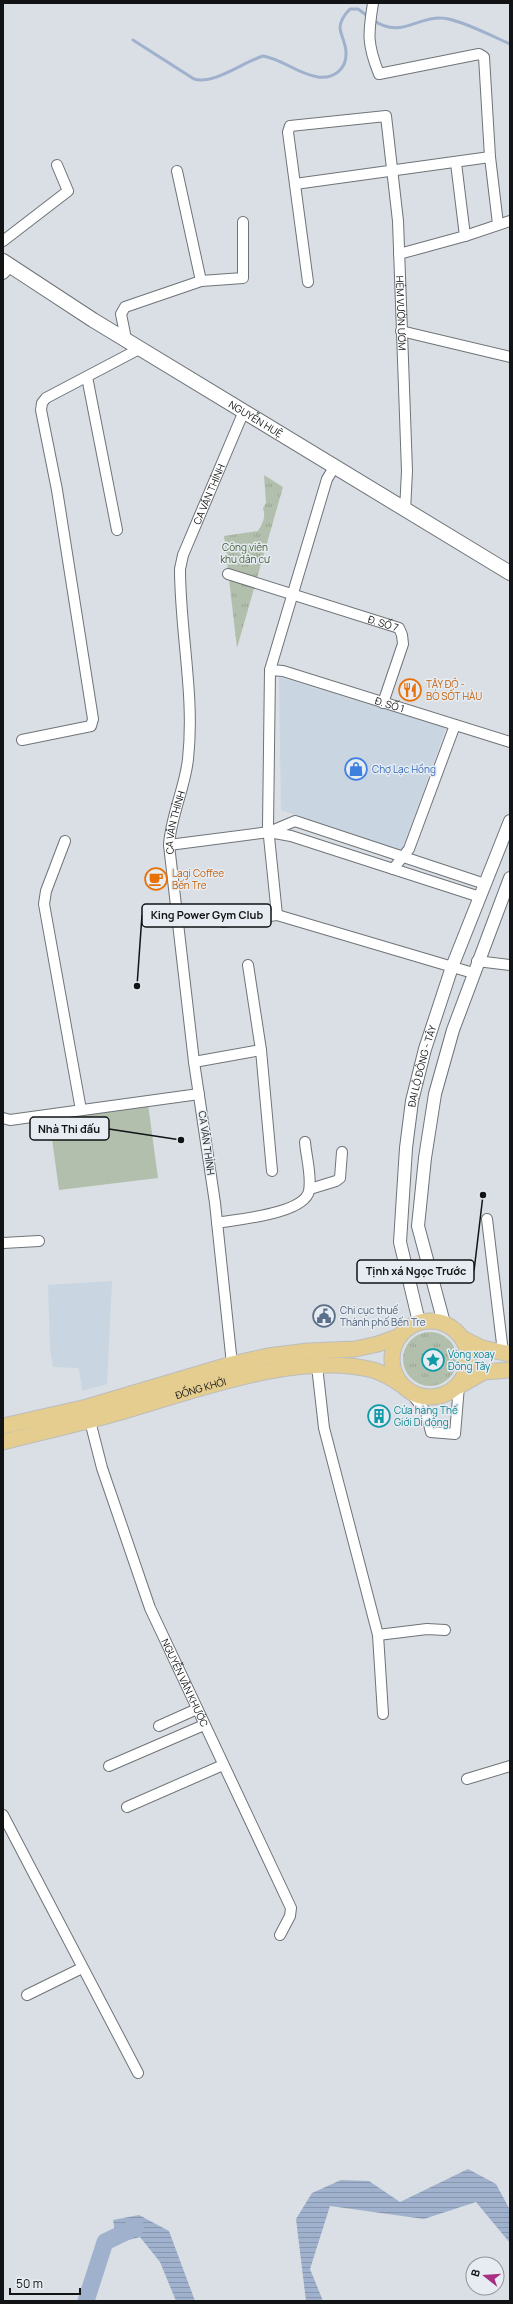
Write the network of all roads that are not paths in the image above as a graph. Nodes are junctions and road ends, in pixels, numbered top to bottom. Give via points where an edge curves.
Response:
1 (373, 3) edge
2 (490, 157) junction
3 (456, 163) junction
4 (57, 165) dead end
5 (177, 171) dead end
6 (394, 171) junction
7 (295, 184) junction
8 (510, 221) edge
9 (243, 222) dead end
10 (498, 224) junction
11 (465, 236) junction
12 (3, 240) edge
13 (399, 254) junction
14 (6, 267) edge
15 (201, 281) junction
16 (308, 282) dead end
17 (401, 331) junction
18 (126, 339) junction
19 (142, 348) junction
20 (510, 357) edge
21 (88, 377) junction
22 (244, 411) junction
23 (335, 466) junction
24 (405, 511) junction
25 (116, 530) dead end
26 (510, 573) edge
27 (228, 574) dead end
28 (293, 594) junction
29 (270, 670) junction
30 (383, 703) junction
31 (455, 725) junction
32 (22, 740) dead end
33 (510, 742) edge
34 (510, 821) edge
35 (269, 832) junction
36 (65, 841) dead end
37 (169, 845) junction
38 (404, 857) junction
39 (393, 869) junction
40 (510, 878) edge
41 (485, 884) junction
42 (480, 897) junction
43 (277, 915) junction
44 (223, 922) dead end
45 (248, 965) dead end
46 (510, 965) edge
47 (452, 967) junction
48 (475, 967) junction
49 (261, 1050) junction
50 (194, 1062) junction
51 (199, 1094) junction
52 (81, 1110) junction
53 (3, 1118) edge
54 (305, 1142) dead end
55 (342, 1152) dead end
56 (272, 1171) dead end
57 (310, 1189) junction
58 (487, 1218) dead end
59 (217, 1223) junction
60 (39, 1241) dead end
61 (3, 1243) edge
62 (420, 1322) junction
63 (444, 1323) junction
64 (400, 1336) junction
65 (462, 1338) junction
66 (506, 1353) edge
67 (232, 1364) junction
68 (317, 1366) junction
69 (510, 1370) edge
70 (459, 1386) junction
71 (405, 1388) junction
72 (90, 1421) junction
73 (3, 1426) edge
74 (3, 1442) edge
75 (445, 1630) dead end
76 (378, 1634) junction
77 (197, 1709) junction
78 (384, 1714) dead end
79 (204, 1725) junction
80 (159, 1726) dead end
81 (223, 1765) junction
82 (109, 1766) dead end
83 (510, 1766) edge
84 (467, 1779) dead end
85 (127, 1806) dead end
86 (3, 1815) edge
87 (280, 1935) dead end
88 (82, 1968) junction
89 (27, 1995) dead end
90 (138, 2074) dead end

1 - 2 street via 368,34 371,53 379,74 482,54 486,61
2 - 3 street
2 - 10 street
3 - 6 street
3 - 11 street
4 - 12 street via 68,191
5 - 15 street
6 - 7 street
6 - 7 street, HẺM VƯỜN ƯƠM via 386,116 290,126 288,132
6 - 13 street, HẺM VƯỜN ƯƠM
7 - 16 street
8 - 10 street
9 - 15 street via 243,278
10 - 11 street
11 - 13 street
13 - 17 street, HẺM VƯỜN ƯƠM
14 - 18 main road, NGUYỄN HUỆ
15 - 18 street via 125,308 121,314
17 - 20 street
17 - 24 street, HẺM VƯỜN ƯƠM via 407,471
18 - 19 main road, NGUYỄN HUỆ
19 - 21 street
19 - 22 main road, NGUYỄN HUỆ
21 - 25 street
21 - 32 street via 46,398 41,410 58,498 93,723 91,726
22 - 23 main road, NGUYỄN HUỆ
22 - 37 street, CA VĂN THỈNH via 183,555 180,569 190,713 188,759 170,826
23 - 24 main road, NGUYỄN HUỆ
23 - 28 street via 327,479
24 - 26 main road, NGUYỄN HUỆ
27 - 28 street
28 - 29 street
28 - 30 street, Đ. SỐ 7 via 399,628 402,644
29 - 30 street, Đ. SỐ 1 via 283,671
29 - 35 street
30 - 31 street, Đ. SỐ 1
31 - 33 street, Đ. SỐ 1
31 - 38 street
34 - 41 street, ĐẠI LỘ ĐÔNG - TÂY
35 - 37 street
35 - 38 street via 295,821
35 - 39 street via 291,836
35 - 43 street
36 - 52 street via 46,891 44,904
37 - 50 street, CA VĂN THỈNH
38 - 39 street
38 - 41 street
39 - 42 street
40 - 48 street, ĐẠI LỘ ĐÔNG - TÂY
41 - 42 street, ĐẠI LỘ ĐÔNG - TÂY
42 - 47 street, ĐẠI LỘ ĐÔNG - TÂY
43 - 44 street
43 - 47 street
45 - 49 street
46 - 48 street
47 - 48 street
47 - 62 street, ĐẠI LỘ ĐÔNG - TÂY via 425,1049 406,1148 400,1242
48 - 63 street, ĐẠI LỘ ĐÔNG - TÂY via 453,1030 436,1094 424,1158 418,1226
49 - 50 street
49 - 56 street
50 - 51 street, CA VĂN THỈNH
51 - 52 street
51 - 59 street, CA VĂN THỈNH
52 - 53 street via 10,1120
54 - 57 street
55 - 57 street via 340,1178
57 - 59 street via 303,1200 291,1208
58 - 66 street
59 - 67 street, CA VĂN THỈNH
60 - 61 street
62 - 63 main road
62 - 64 main road
63 - 65 main road
64 - 67 main road, ĐỒNG KHỞI via 355,1349 308,1351
64 - 71 main road via 394,1347 392,1359 394,1372
65 - 66 main road via 482,1348
65 - 70 main road via 468,1349 469,1361 466,1374
67 - 73 main road, ĐỒNG KHỞI via 87,1407
68 - 71 main road, ĐỒNG KHỞI via 375,1370
68 - 72 main road, ĐỒNG KHỞI via 270,1371 235,1379
68 - 76 street via 324,1428
69 - 70 main road via 484,1372
70 - 71 main road via 448,1394 436,1398 422,1397
70 - 71 street via 455,1434 431,1432 426,1412
72 - 74 main road, ĐỒNG KHỞI
72 - 77 street, NGUYỄN VĂN KHƯỚC via 102,1468 150,1608
75 - 76 street via 427,1629
76 - 78 street
77 - 79 street, NGUYỄN VĂN KHƯỚC
77 - 80 street
79 - 81 street, NGUYỄN VĂN KHƯỚC
79 - 82 street
81 - 85 street
81 - 87 street, NGUYỄN VĂN KHƯỚC via 291,1908 290,1916
83 - 84 street
86 - 88 street
88 - 89 street
88 - 90 street

